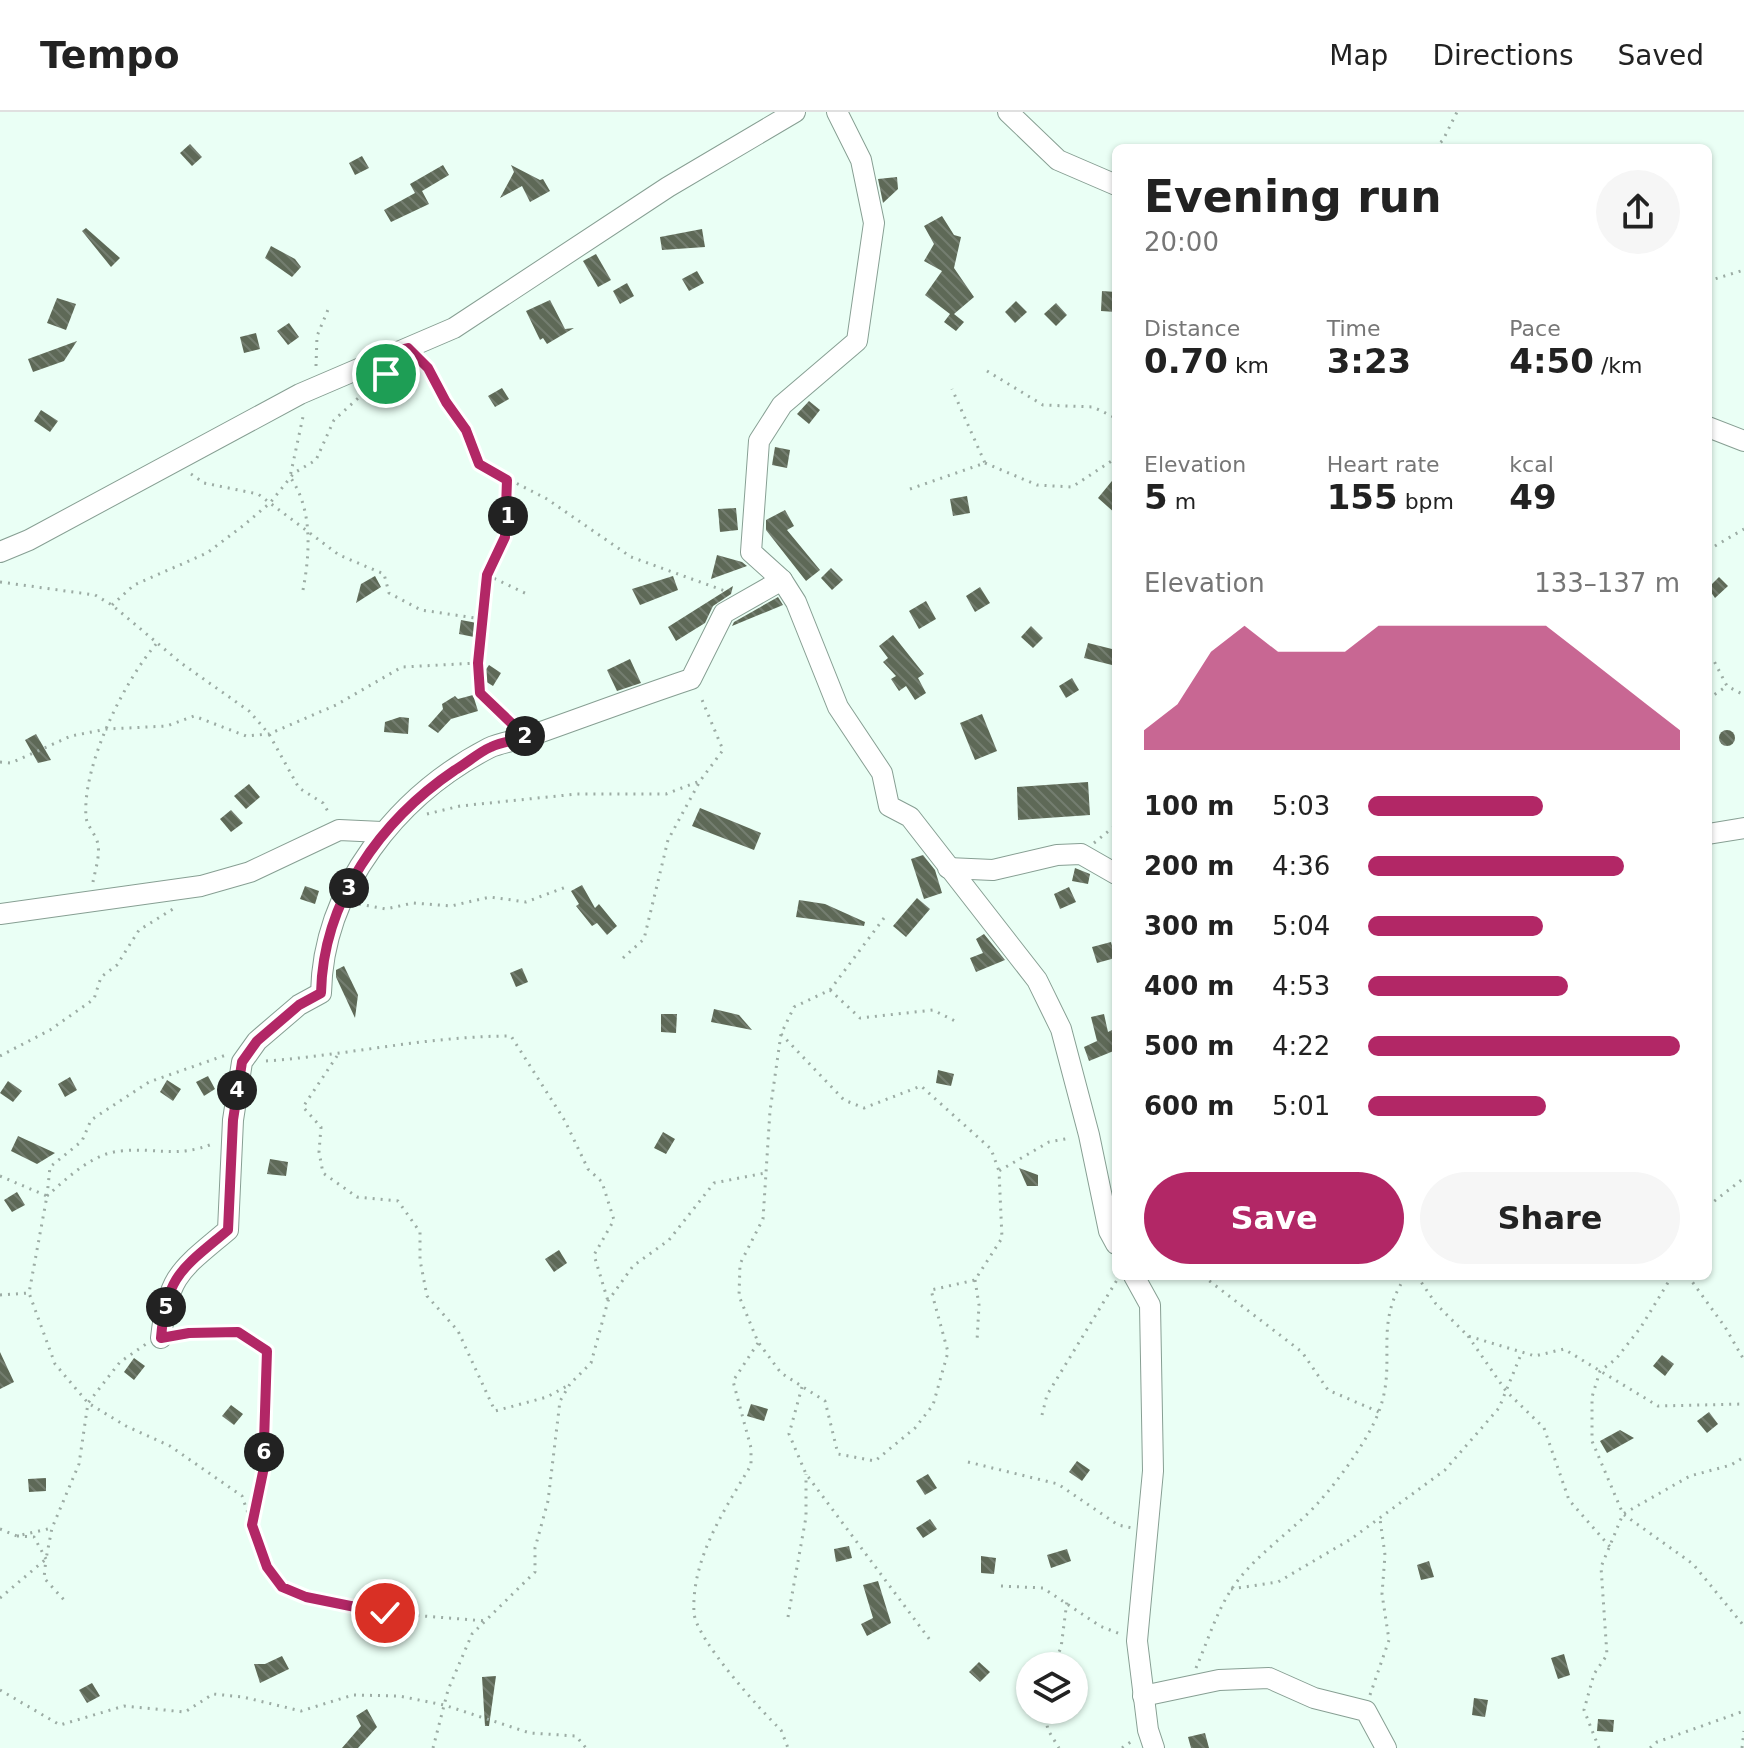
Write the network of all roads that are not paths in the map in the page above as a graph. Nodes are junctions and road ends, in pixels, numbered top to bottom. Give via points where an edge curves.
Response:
1 (795, 112) edge
2 (837, 112) edge
3 (1008, 112) edge
4 (1112, 183) edge
5 (1712, 429) edge
6 (1744, 441) edge
7 (0, 552) edge
8 (782, 580) junction
9 (1744, 828) edge
10 (382, 832) junction
11 (1712, 833) edge
12 (948, 868) junction
13 (1112, 872) edge
14 (0, 914) edge
15 (1112, 1237) edge
16 (1136, 1280) edge
17 (161, 1338) road end
18 (1143, 1696) junction
19 (1154, 1748) edge
20 (1386, 1748) edge

1 - 7 street via 668,187 454,328 311,390
2 - 8 street via 861,160 874,223 869,273 857,341 782,405 759,441 751,552
3 - 4 street via 1058,160
5 - 6 street
8 - 10 street via 724,613 691,679 491,747 428,789
8 - 12 street via 838,707 882,773 889,806 910,817
9 - 11 street
10 - 14 street via 339,830 250,872 201,886
10 - 17 street via 342,902 321,993 257,1041 242,1062 231,1136 228,1230 178,1272
12 - 13 street via 993,870 1081,854
12 - 15 street via 1037,980 1061,1029
16 - 18 street via 1150,1305 1153,1471 1137,1641
18 - 19 street
18 - 20 street via 1219,1680 1269,1678 1314,1698 1366,1711

